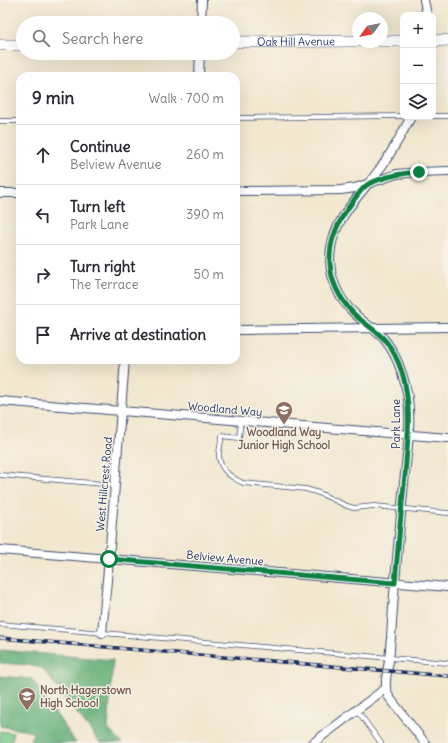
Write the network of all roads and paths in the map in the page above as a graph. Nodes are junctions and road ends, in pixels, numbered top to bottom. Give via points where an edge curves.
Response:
1 (202, 0) edge
2 (424, 0) edge
3 (426, 12) edge
4 (201, 16) edge
5 (436, 40) edge
6 (448, 40) edge
7 (352, 41) edge
8 (388, 41) edge
9 (400, 41) edge
10 (240, 42) edge
11 (0, 45) edge
12 (16, 45) edge
13 (200, 60) edge
14 (199, 72) edge
15 (400, 116) edge
16 (436, 116) edge
17 (448, 116) edge
18 (240, 118) edge
19 (409, 120) edge
20 (0, 121) edge
21 (16, 121) edge
22 (448, 171) edge
23 (367, 184) junction
24 (240, 191) edge
25 (0, 193) edge
26 (16, 193) edge
27 (448, 327) edge
28 (371, 328) junction
29 (240, 330) edge
30 (125, 364) edge
31 (0, 401) edge
32 (122, 410) junction
33 (241, 421) junction
34 (408, 435) junction
35 (448, 438) edge
36 (0, 476) edge
37 (115, 485) junction
38 (402, 509) junction
39 (448, 513) edge
40 (0, 550) edge
41 (109, 559) junction
42 (395, 583) junction
43 (448, 587) edge
44 (0, 624) edge
45 (102, 633) junction
46 (390, 658) junction
47 (448, 663) edge
48 (386, 688) junction
49 (357, 710) junction
50 (422, 742) edge
51 (312, 743) edge
52 (381, 743) edge

1 - 4 street
2 - 3 street
5 - 6 street
7 - 10 street, Oak Hill Avenue
8 - 9 street
11 - 12 street
13 - 14 street
15 - 18 lane
16 - 17 lane
19 - 23 street, Park Lane via 396,145
20 - 21 lane
22 - 23 street via 397,174
23 - 24 street via 341,190
23 - 28 street, Park Lane via 345,213 334,234 330,266 338,292 354,314
25 - 26 street
27 - 28 street
28 - 29 street
28 - 34 street, Park Lane via 384,339 400,369 409,406
30 - 32 street, West Hillcrest Road
31 - 32 street, Woodland Way
32 - 33 street, Woodland Way
32 - 37 street, West Hillcrest Road
33 - 34 street, Woodland Way
33 - 38 lane via 239,438 222,436 219,456 221,464 235,480 251,485 306,489 354,508 379,506
34 - 35 street, Woodland Way
34 - 38 street, Park Lane
36 - 37 lane
37 - 41 street, West Hillcrest Road
38 - 39 lane
38 - 42 street, Park Lane
40 - 41 street, Belview Avenue
41 - 42 street, Belview Avenue
41 - 45 street, West Hillcrest Road
42 - 43 street, Belview Avenue
42 - 46 street, Park Lane
44 - 45 lane
45 - 46 lane
46 - 47 lane
46 - 48 street, Park Lane
48 - 49 street
48 - 50 street via 389,697
49 - 51 street
49 - 52 lane

